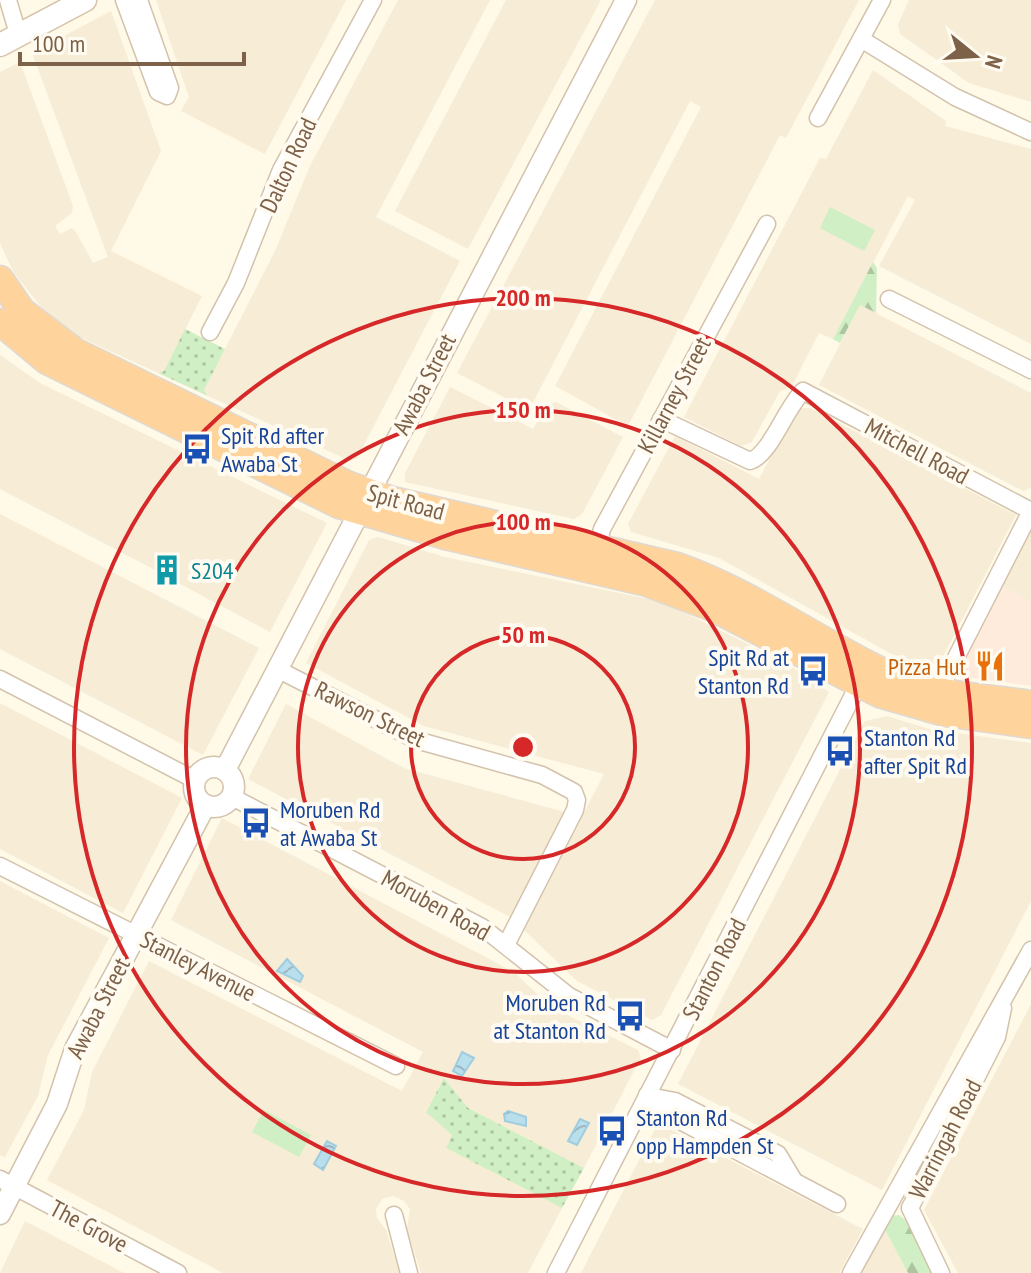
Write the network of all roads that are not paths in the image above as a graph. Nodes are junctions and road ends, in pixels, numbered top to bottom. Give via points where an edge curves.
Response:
1 (8, 0) edge
2 (85, 0) edge
3 (124, 0) edge
4 (139, 0) edge
5 (373, 0) edge
6 (626, 0) edge
7 (882, 0) edge
8 (861, 39) junction
9 (9, 40) edge
10 (996, 113) junction
11 (818, 118) dead end
12 (1031, 120) edge
13 (1031, 132) edge
14 (767, 224) dead end
15 (0, 279) edge
16 (889, 299) dead end
17 (0, 322) edge
18 (210, 332) dead end
19 (1031, 370) edge
20 (661, 419) junction
21 (363, 502) junction
22 (1031, 511) edge
23 (595, 558) junction
24 (277, 669) junction
25 (864, 674) junction
26 (0, 679) edge
27 (939, 691) junction
28 (1031, 704) edge
29 (1031, 725) edge
30 (225, 770) junction
31 (195, 780) junction
32 (232, 797) junction
33 (205, 806) junction
34 (0, 866) edge
35 (137, 934) junction
36 (506, 945) junction
37 (1031, 950) edge
38 (1004, 1002) junction
39 (672, 1050) junction
40 (396, 1066) dead end
41 (647, 1095) junction
42 (7, 1183) edge
43 (837, 1204) dead end
44 (0, 1214) edge
45 (394, 1215) dead end
46 (178, 1273) edge
47 (409, 1273) edge
48 (556, 1273) edge
49 (851, 1273) edge
50 (941, 1273) edge

1 - 9 street
2 - 9 main road
3 - 4 street via 158,92 167,96 166,73
5 - 18 street, Dalton Road via 281,170 236,283
6 - 21 street, Awaba Street
7 - 8 street
8 - 10 street via 955,97
8 - 11 street
10 - 12 street
10 - 13 street
14 - 20 street, Killarney Street
15 - 21 highway, Spit Road via 29,318 76,352
16 - 19 street
17 - 21 highway, Spit Road via 47,361
20 - 22 street, Mitchell Road via 750,461 761,457 789,405 803,391
20 - 23 street, Killarney Street
21 - 23 highway, Spit Road via 449,537
21 - 24 street, Awaba Street
22 - 27 street
23 - 25 highway, Spit Road
24 - 30 street, Awaba Street
24 - 36 street, Rawson Street via 416,740 542,775 574,792 575,810
25 - 27 highway, Spit Road
25 - 29 highway, Spit Road via 902,702
25 - 39 street, Stanton Road
26 - 31 street
27 - 28 highway, Spit Road
30 - 31 street via 206,768
30 - 32 street via 234,785
31 - 33 street via 194,793
32 - 33 street via 223,806
32 - 36 street, Moruben Road via 482,927
33 - 35 street, Awaba Street
34 - 35 street, Stanley Avenue
35 - 40 street, Stanley Avenue
35 - 42 street, Awaba Street via 75,1049 57,1104
36 - 39 street, Moruben Road via 569,996
37 - 38 street, Warringah Road
38 - 49 street, Warringah Road
38 - 50 street, Warringah Road via 997,1037 910,1208
39 - 41 street, Stanton Road
41 - 43 street via 675,1101 778,1154 793,1179
41 - 48 street, Stanton Road
42 - 44 street, Awaba Street
42 - 46 street, The Grove
45 - 47 street

